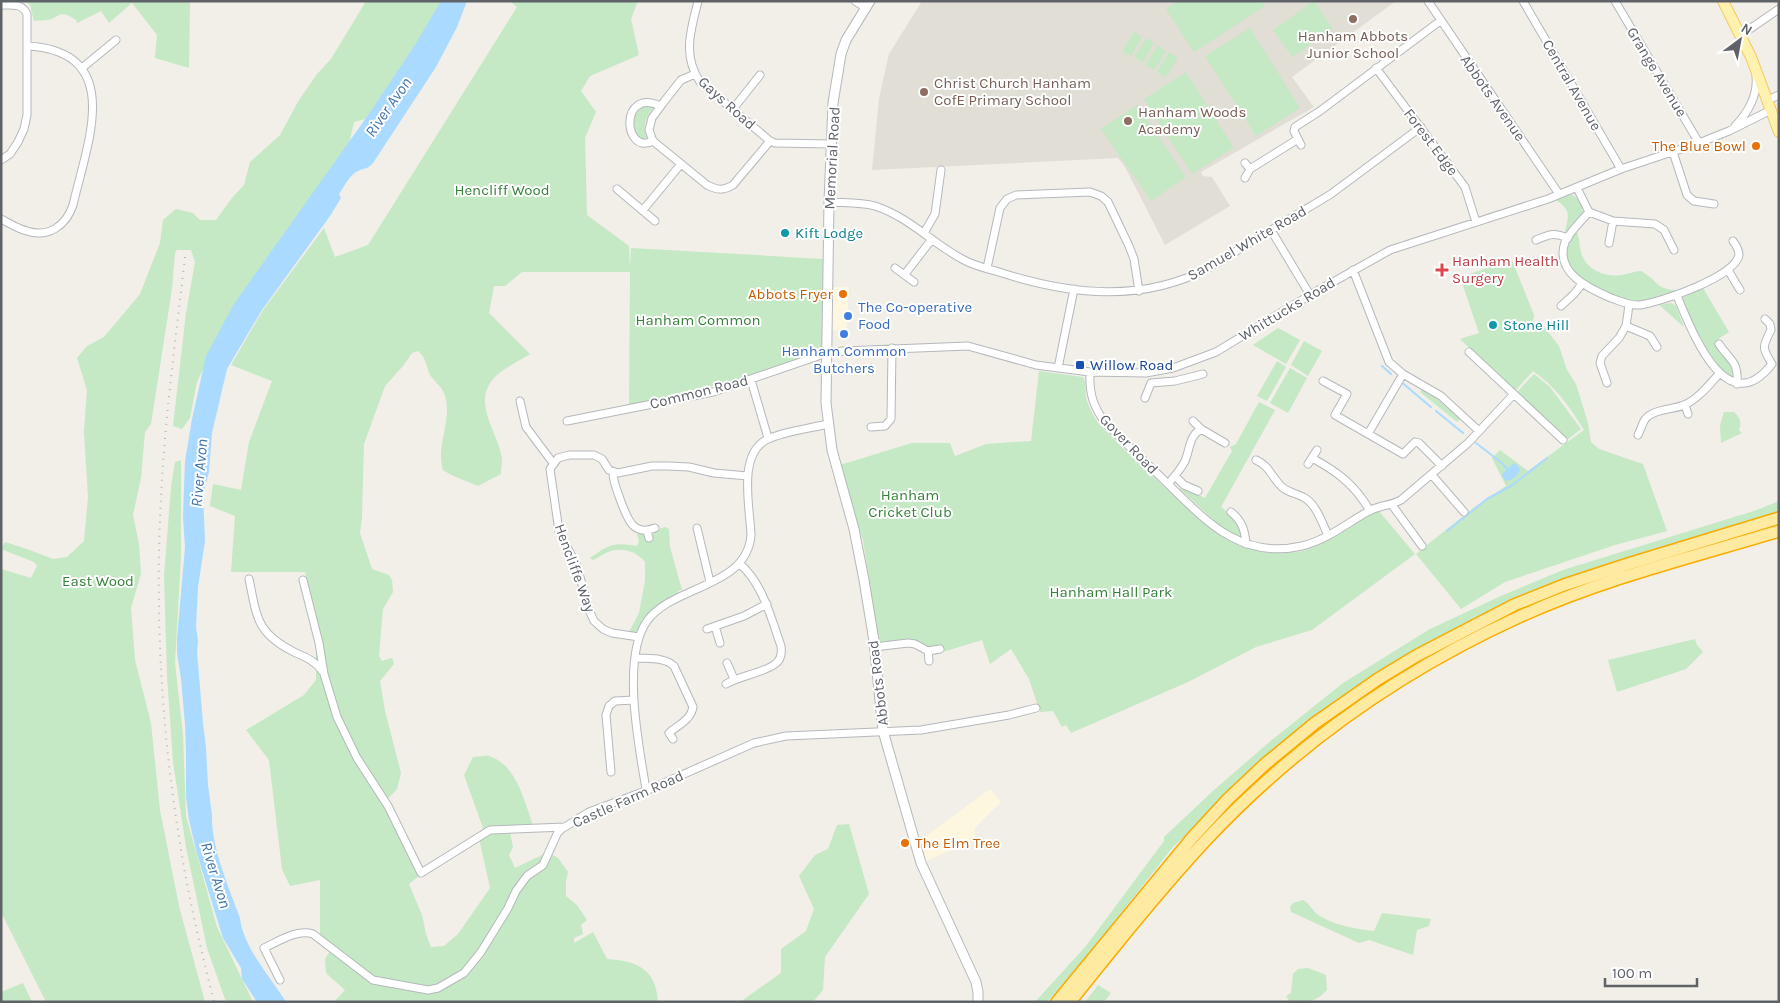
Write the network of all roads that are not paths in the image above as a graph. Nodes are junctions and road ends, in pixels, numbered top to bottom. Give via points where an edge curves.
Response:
1 (698, 1) edge
2 (855, 1) edge
3 (1428, 1) edge
4 (1524, 1) edge
5 (1615, 1) edge
6 (1723, 1) edge
7 (868, 4) edge
8 (1, 5) edge
9 (1779, 9) edge
10 (1440, 21) junction
11 (1741, 35) junction
12 (116, 40) dead end
13 (28, 46) junction
14 (1755, 66) junction
15 (82, 68) junction
16 (1376, 68) junction
17 (695, 74) junction
18 (760, 75) dead end
19 (1779, 95) edge
20 (1769, 105) junction
21 (660, 106) junction
22 (733, 109) junction
23 (1421, 127) junction
24 (1729, 131) junction
25 (1779, 132) edge
26 (770, 141) junction
27 (653, 142) junction
28 (1699, 143) junction
29 (831, 144) junction
30 (1673, 152) junction
31 (1, 160) edge
32 (681, 164) junction
33 (1621, 169) junction
34 (941, 170) dead end
35 (1245, 178) dead end
36 (1577, 188) junction
37 (616, 189) dead end
38 (1559, 194) junction
39 (829, 202) junction
40 (1714, 204) dead end
41 (643, 210) junction
42 (1588, 212) junction
43 (1, 219) edge
44 (655, 221) dead end
45 (1613, 221) junction
46 (1476, 222) junction
47 (1271, 230) junction
48 (924, 233) junction
49 (1568, 238) junction
50 (932, 239) junction
51 (1536, 240) dead end
52 (1733, 241) dead end
53 (1609, 243) dead end
54 (1674, 250) dead end
55 (895, 268) dead end
56 (986, 268) junction
57 (1353, 270) junction
58 (1728, 270) junction
59 (904, 274) junction
60 (914, 282) dead end
61 (1582, 284) junction
62 (1074, 289) junction
63 (1740, 290) dead end
64 (1139, 291) junction
65 (1310, 295) junction
66 (1677, 296) junction
67 (1629, 305) junction
68 (1561, 306) dead end
69 (1765, 319) dead end
70 (1626, 326) junction
71 (1719, 344) dead end
72 (1657, 347) dead end
73 (892, 348) junction
74 (1469, 352) dead end
75 (827, 353) junction
76 (1776, 366) edge
77 (1058, 368) junction
78 (1172, 368) junction
79 (1090, 372) junction
80 (1203, 374) dead end
81 (1403, 374) junction
82 (1719, 374) junction
83 (751, 380) junction
84 (1175, 381) junction
85 (1323, 381) dead end
86 (1607, 383) dead end
87 (1737, 384) junction
88 (1514, 394) junction
89 (1145, 398) dead end
90 (520, 401) dead end
91 (1685, 405) junction
92 (1688, 414) dead end
93 (1193, 421) dead end
94 (567, 422) dead end
95 (828, 424) junction
96 (872, 428) dead end
97 (1202, 429) junction
98 (1479, 430) junction
99 (1368, 434) junction
100 (1638, 435) dead end
101 (768, 438) junction
102 (1562, 440) dead end
103 (1226, 443) dead end
104 (1316, 450) dead end
105 (1256, 460) dead end
106 (553, 463) junction
107 (1442, 466) junction
108 (613, 472) junction
109 (1432, 474) junction
110 (748, 476) junction
111 (1175, 476) junction
112 (1168, 484) junction
113 (1198, 491) dead end
114 (1392, 506) junction
115 (1370, 511) junction
116 (1231, 512) dead end
117 (1464, 512) dead end
118 (1779, 518) edge
119 (655, 528) dead end
120 (697, 528) dead end
121 (1779, 531) edge
122 (1328, 535) junction
123 (1246, 544) junction
124 (1422, 546) dead end
125 (740, 564) junction
126 (249, 579) dead end
127 (303, 580) dead end
128 (710, 582) junction
129 (767, 604) junction
130 (715, 626) junction
131 (707, 629) dead end
132 (640, 637) junction
133 (720, 643) dead end
134 (874, 647) junction
135 (940, 649) dead end
136 (928, 651) junction
137 (636, 658) junction
138 (930, 661) dead end
139 (727, 664) dead end
140 (324, 674) junction
141 (734, 679) junction
142 (726, 684) dead end
143 (634, 700) junction
144 (1036, 708) dead end
145 (883, 731) junction
146 (673, 739) dead end
147 (611, 772) dead end
148 (648, 790) junction
149 (565, 826) junction
150 (280, 980) dead end
151 (978, 1002) edge
152 (1057, 1002) edge
153 (1070, 1002) edge

1 - 17 street, Gays Road via 689,36
2 - 7 street
3 - 10 street, Abbots Avenue
4 - 33 street, Central Avenue
5 - 28 street, Grange Avenue
6 - 11 main road
7 - 29 street, Memorial Road via 841,54
8 - 13 street via 16,5 25,10
9 - 11 street
10 - 16 street
10 - 38 street, Abbots Avenue
11 - 14 main road
12 - 15 street
13 - 15 street via 62,52
13 - 31 street via 24,129 10,154
14 - 20 main road
14 - 24 street, Whittucks Road via 1756,89 1752,103
15 - 43 street via 94,100 70,215 62,225 40,234
16 - 23 street, Forest Edge
16 - 35 street via 1295,127 1294,132 1300,142 1247,166
17 - 21 street via 682,80
17 - 22 street, Gays Road
18 - 22 street
19 - 20 street, Whittucks Road
20 - 24 street, Whittucks Road
20 - 25 main road
21 - 27 street via 650,124
21 - 27 street via 644,102 632,112 629,120 629,128 636,140 643,144
22 - 26 street, Gays Road
23 - 46 street, Forest Edge via 1465,187
23 - 47 street, Samuel White Road via 1331,194
24 - 28 street, Whittucks Road
26 - 29 street, Gays Road
26 - 32 street via 733,186 725,190 707,185
27 - 32 street
28 - 30 street, Whittucks Road
29 - 39 street, Memorial Road
30 - 33 street, Whittucks Road
30 - 40 street via 1687,195 1694,201
32 - 41 street
33 - 36 street, Whittucks Road
34 - 48 street via 935,214
36 - 38 street, Whittucks Road
36 - 42 street
37 - 41 street
38 - 46 street, Whittucks Road
39 - 48 street, Samuel White Road via 874,206 906,220
39 - 75 street, Memorial Road
41 - 44 street
42 - 45 street
42 - 49 street
45 - 53 street
45 - 54 street via 1655,224 1664,230
46 - 57 street, Whittucks Road via 1390,250
47 - 64 street, Samuel White Road via 1193,276
47 - 65 street
48 - 50 street, Samuel White Road
49 - 51 street via 1552,233
49 - 61 street via 1564,253 1567,267
50 - 56 street, Samuel White Road via 963,260
50 - 59 street
52 - 58 street via 1739,254
55 - 59 street
56 - 62 street, Samuel White Road via 1020,279
56 - 64 street via 1000,208 1007,199 1016,195 1090,192 1108,202 1134,259
57 - 65 street, Whittucks Road
57 - 81 street via 1390,362
58 - 63 street
58 - 66 street
59 - 60 street
61 - 67 street
61 - 68 street
62 - 64 street, Samuel White Road
62 - 77 street
65 - 78 street, Whittucks Road via 1216,352
66 - 67 street
66 - 82 street via 1696,341
67 - 70 street
69 - 76 street via 1771,330 1764,347
70 - 72 street via 1650,336
70 - 86 street via 1602,356 1600,363
71 - 87 street via 1737,368
73 - 75 street, Whittucks Road
73 - 77 street, Whittucks Road via 968,346
73 - 96 street via 891,419 885,426
74 - 88 street
75 - 83 street, Common Road
75 - 95 street, Abbots Road
76 - 87 street via 1753,382
77 - 79 street, Whittucks Road
78 - 79 street, Whittucks Road via 1146,373
78 - 84 street
79 - 112 street, Gover Road via 1090,389 1099,414
80 - 84 street
81 - 98 street via 1441,396
81 - 99 street
82 - 87 street
82 - 91 street
83 - 94 street, Common Road via 713,392
83 - 101 street
84 - 89 street via 1151,383
85 - 99 street via 1347,394 1335,415
88 - 98 street
88 - 102 street
90 - 106 street via 526,427
91 - 92 street
91 - 100 street via 1648,416
93 - 97 street
95 - 101 street
95 - 134 street, Abbots Road via 854,529
97 - 103 street
97 - 111 street, Gover Road via 1192,439 1185,461
98 - 107 street
99 - 107 street via 1403,454 1415,442 1419,443
101 - 110 street via 752,452
104 - 115 street via 1310,461 1335,471 1360,495
105 - 122 street via 1270,470 1283,488 1308,500
106 - 108 street via 569,455 594,455
106 - 132 street, Hencliffe Way via 550,469 559,531 577,566 594,621 612,633
107 - 109 street
108 - 110 street via 668,466
108 - 119 street via 628,520 648,535
109 - 114 street
109 - 117 street
110 - 125 street via 751,535 746,556
111 - 112 street, Gover Road
111 - 113 street, Gover Road via 1184,485
112 - 123 street, Gover Road via 1207,522
114 - 115 street, Gover Road via 1382,505
114 - 124 street
115 - 122 street, Gover Road
116 - 123 street via 1245,530
118 - 152 highway via 1564,585 1514,605 1378,679 1315,723 1228,799
120 - 128 street
121 - 153 highway via 1571,595 1520,616 1421,666 1380,692 1313,741 1248,798 1205,841
122 - 123 street, Gover Road via 1303,546 1286,549
125 - 128 street
125 - 129 street via 749,572
126 - 140 street, Castle Farm Road via 261,626 277,642 309,658
127 - 140 street, Castle Farm Road
128 - 132 street via 664,606 648,620
129 - 130 street
129 - 141 street via 781,646 780,659 773,666
130 - 131 street
130 - 133 street
132 - 137 street
134 - 136 street via 908,643
134 - 145 street, Abbots Road
135 - 136 street
136 - 138 street
137 - 143 street
137 - 146 street via 663,660 674,666 693,707 689,718 669,733
139 - 141 street
140 - 149 street, Castle Farm Road via 337,717 357,758 388,806 421,873 490,830
141 - 142 street
143 - 147 street via 615,701 606,715
143 - 148 street via 636,733
144 - 145 street, Castle Farm Road via 942,728
145 - 148 street, Castle Farm Road via 786,736 754,743
145 - 151 street, Abbots Road via 921,863 976,982
148 - 149 street, Castle Farm Road via 589,812
149 - 150 street via 558,832 543,865 527,876 516,891 481,952 464,973 453,980 428,990 373,980 308,933 296,934 264,948

